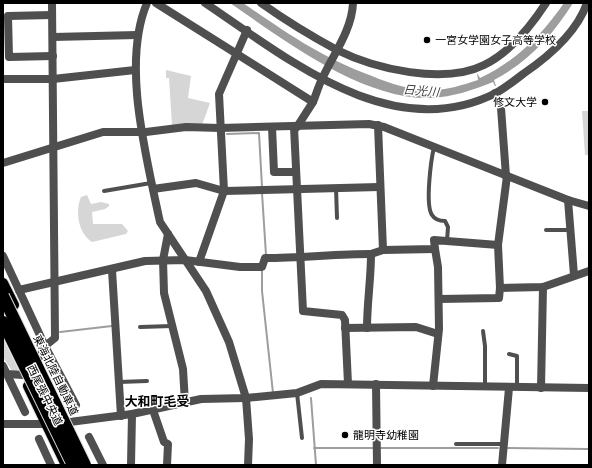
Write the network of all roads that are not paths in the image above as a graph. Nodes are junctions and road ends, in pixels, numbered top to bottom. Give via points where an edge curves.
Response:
1 (52, 3) edge
2 (147, 3) edge
3 (156, 3) edge
4 (205, 3) edge
5 (261, 3) edge
6 (353, 3) edge
7 (546, 3) edge
8 (587, 3) edge
9 (52, 15) junction
10 (246, 30) junction
11 (138, 35) junction
12 (52, 37) junction
13 (337, 51) junction
14 (237, 54) junction
15 (53, 56) junction
16 (135, 70) junction
17 (322, 78) junction
18 (3, 79) edge
19 (53, 79) junction
20 (495, 93) junction
21 (313, 102) junction
22 (378, 126) junction
23 (272, 127) junction
24 (295, 127) junction
25 (220, 128) junction
26 (142, 132) junction
27 (434, 147) junction
28 (54, 148) junction
29 (3, 163) edge
30 (296, 172) junction
31 (506, 176) junction
32 (152, 186) junction
33 (380, 187) junction
34 (336, 188) junction
35 (297, 189) junction
36 (104, 191) dead end
37 (224, 191) junction
38 (568, 200) junction
39 (589, 206) edge
40 (337, 218) dead end
41 (546, 230) dead end
42 (571, 230) junction
43 (168, 234) junction
44 (447, 241) junction
45 (498, 245) junction
46 (435, 249) junction
47 (383, 250) junction
48 (371, 254) junction
49 (3, 256) edge
50 (301, 258) junction
51 (163, 260) junction
52 (185, 260) junction
53 (199, 262) junction
54 (112, 270) junction
55 (589, 271) edge
56 (574, 276) junction
57 (3, 283) edge
58 (54, 283) junction
59 (543, 287) junction
60 (500, 288) junction
61 (19, 290) junction
62 (3, 296) edge
63 (439, 299) junction
64 (3, 322) edge
65 (172, 326) junction
66 (140, 327) dead end
67 (345, 328) junction
68 (367, 328) junction
69 (483, 331) dead end
70 (438, 334) junction
71 (3, 335) edge
72 (45, 346) junction
73 (509, 354) dead end
74 (39, 358) junction
75 (5, 370) edge
76 (23, 375) junction
77 (147, 381) dead end
78 (119, 382) junction
79 (348, 384) junction
80 (376, 384) junction
81 (433, 386) junction
82 (485, 387) junction
83 (513, 388) junction
84 (541, 388) junction
85 (589, 388) edge
86 (297, 393) junction
87 (246, 398) junction
88 (185, 403) junction
89 (76, 405) dead end
90 (153, 410) junction
91 (25, 412) dead end
92 (132, 414) junction
93 (121, 416) junction
94 (71, 423) junction
95 (3, 424) edge
96 (46, 424) junction
97 (89, 436) dead end
98 (302, 438) dead end
99 (39, 440) dead end
100 (456, 444) dead end
101 (504, 444) junction
102 (51, 465) edge
103 (66, 465) edge
104 (73, 465) edge
105 (85, 465) edge
106 (91, 465) edge
107 (103, 465) edge
108 (131, 465) edge
109 (167, 465) edge
110 (248, 465) edge
111 (377, 465) edge
112 (502, 465) edge

1 - 9 street
2 - 11 street
3 - 14 street
4 - 10 street
5 - 13 street
6 - 13 street via 353,15
7 - 13 street via 517,40 484,65 459,72 432,75 410,72 371,63
8 - 20 street via 575,24 554,49 531,69
9 - 12 street
9 - 15 street via 8,16 9,57
10 - 14 street
10 - 17 street
11 - 12 street
11 - 16 street
12 - 15 street
13 - 17 street
14 - 21 street
14 - 25 street via 219,94
15 - 19 street
16 - 19 street
16 - 26 street
17 - 20 street via 380,103 419,110 454,107
17 - 21 street
18 - 19 street
19 - 28 street
20 - 31 street via 501,108
21 - 24 street
22 - 24 street via 369,124
22 - 27 street
22 - 33 street
23 - 24 street
23 - 25 street
23 - 30 street via 274,172
24 - 30 street
25 - 26 street via 186,127
25 - 37 street
26 - 28 street via 103,132
26 - 32 street
27 - 31 street
27 - 44 lane via 430,166 430,210 438,221 445,221 448,227
28 - 29 street
28 - 58 street
30 - 35 street
31 - 38 street
31 - 45 street
32 - 36 lane
32 - 37 street via 196,183
32 - 43 street via 160,222
33 - 34 street
33 - 47 street
34 - 35 street
34 - 40 lane
35 - 37 street
35 - 50 street
37 - 53 street
38 - 39 street
38 - 42 street
41 - 42 lane
42 - 56 street
43 - 51 street
43 - 52 street
44 - 45 street
44 - 46 street via 434,240
45 - 60 street
46 - 47 street
46 - 63 street
47 - 48 street
48 - 50 street via 324,254
48 - 68 street
49 - 61 street
50 - 53 street via 265,258 262,267
50 - 67 street via 303,311 342,315
51 - 52 street
51 - 54 street via 145,261
51 - 65 street via 164,294
52 - 53 street
52 - 87 street via 206,291 215,310 238,369
54 - 58 street
54 - 78 street
55 - 56 street
56 - 59 street
57 - 74 main road, 西尾張中央道
58 - 61 street
58 - 72 street via 55,338
59 - 60 street
59 - 84 street
60 - 63 street via 499,298
61 - 72 street
62 - 105 highway, 東海北陸自動車道, bridge
63 - 70 street
64 - 104 highway, bridge
65 - 66 lane
65 - 88 street via 183,369
67 - 68 street
67 - 79 street
68 - 70 street via 416,327
69 - 82 lane
70 - 81 street
71 - 76 main road, 西尾張中央道
72 - 74 street
72 - 89 street
73 - 83 lane via 517,356
74 - 94 main road, 西尾張中央道
75 - 76 street
75 - 91 street
76 - 96 main road, 西尾張中央道
77 - 78 lane
78 - 93 street
79 - 80 street
79 - 86 street via 321,384
80 - 81 street
80 - 111 street
81 - 82 street
82 - 83 street
83 - 84 street
83 - 101 street
84 - 85 street
86 - 87 street
86 - 98 lane
87 - 88 street via 201,399
87 - 110 street
88 - 90 street
90 - 92 street
90 - 109 street via 164,442 168,444
92 - 93 street
92 - 108 street
93 - 94 street
94 - 96 street
94 - 106 main road, 西尾張中央道
95 - 96 street
96 - 103 main road, 西尾張中央道
97 - 107 street
99 - 102 street
100 - 101 lane
101 - 112 street

